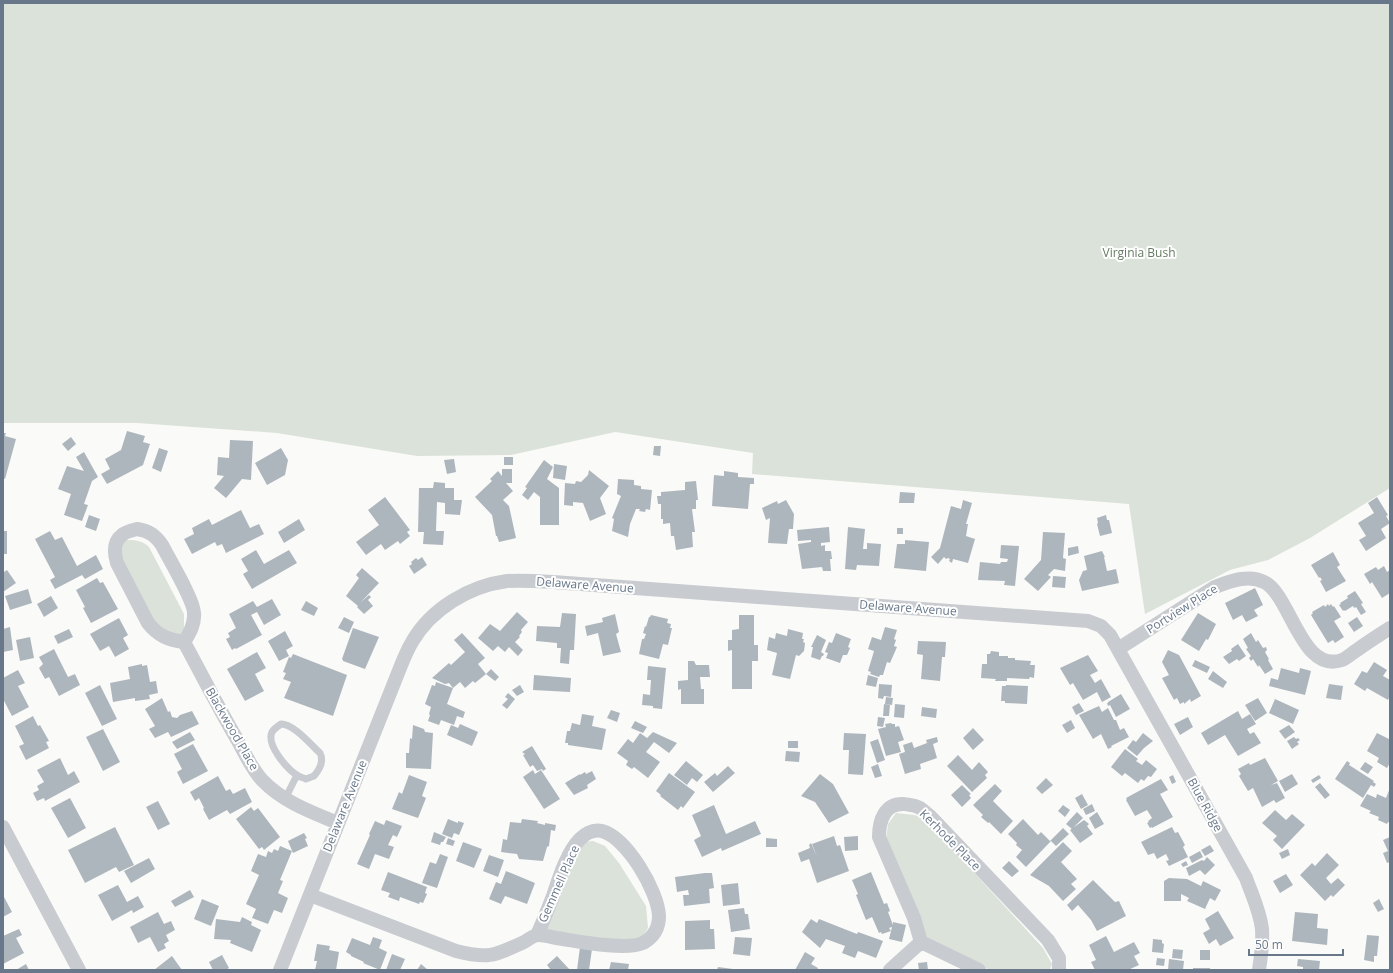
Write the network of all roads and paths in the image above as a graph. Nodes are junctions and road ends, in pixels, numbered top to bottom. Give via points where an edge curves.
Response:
1 (1390, 628) edge
2 (184, 642) junction
3 (1118, 650) junction
4 (297, 775) junction
5 (285, 799) junction
6 (338, 823) junction
7 (3, 827) edge
8 (310, 895) junction
9 (537, 935) junction
10 (921, 942) junction
11 (78, 970) edge
12 (280, 970) edge
13 (890, 970) edge
14 (979, 970) edge
15 (1058, 970) edge
16 (1259, 970) edge

1 - 3 street, Portview Place via 1342,660 1330,662 1310,650 1274,589 1254,578 1214,587
2 - 2 street via 162,636 148,623 114,554 122,534 137,529 147,531 162,545 195,611 191,631
2 - 5 street, Blackwood Place via 252,766 262,780
3 - 6 street, Delaware Avenue via 1110,635 1101,626 1088,621 553,582 507,581 492,584 470,592 439,611 424,625 411,643
3 - 16 street, Blue Ridge via 1246,878 1260,915 1262,929
4 - 4 lane via 277,755 270,738 273,730 281,724 286,724 298,732 322,758 320,768 314,776 306,779
4 - 5 lane
5 - 6 street, Blackwood Place
6 - 8 street, Delaware Avenue
7 - 11 street
8 - 9 street, Gemmell Place via 475,956 492,955
8 - 12 street, Delaware Avenue
9 - 9 street, Gemmell Place via 563,869 579,839 587,832 602,831 620,843 634,858 648,881 657,905 658,926 654,934 642,944 625,946
10 - 13 street
10 - 14 street
10 - 15 street, Kerhode Place via 914,918 879,837 882,817 896,804 919,807 930,816 1048,940 1058,958

